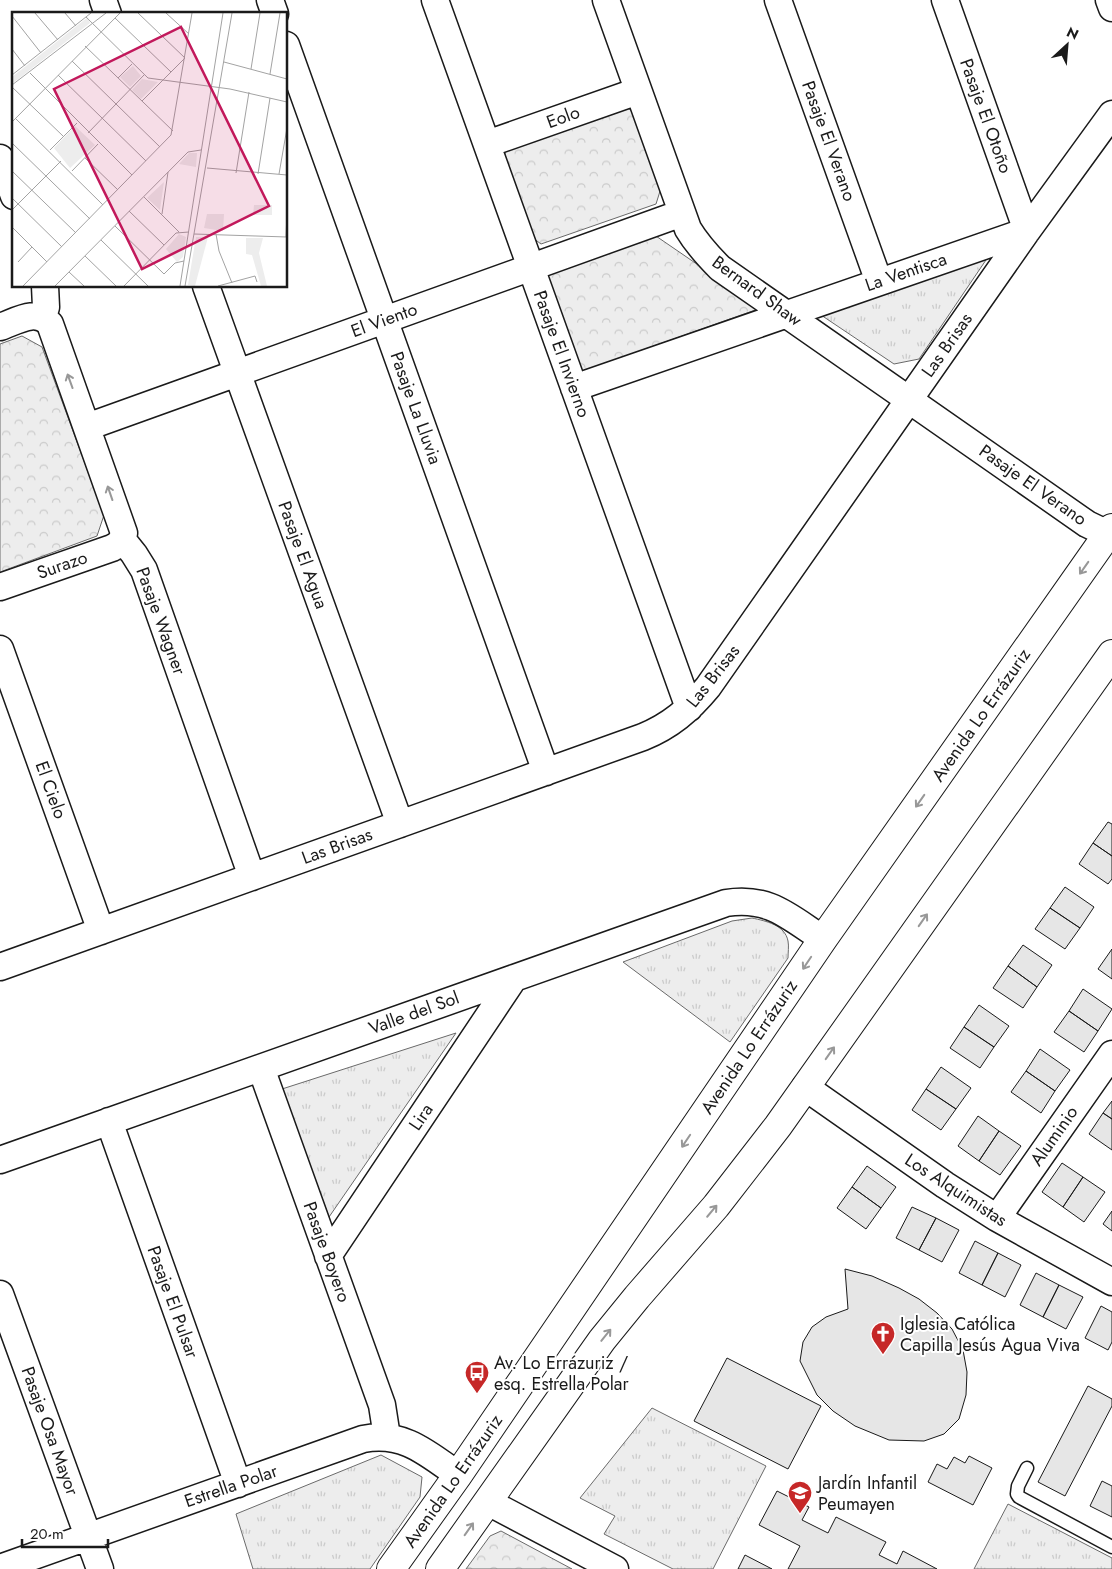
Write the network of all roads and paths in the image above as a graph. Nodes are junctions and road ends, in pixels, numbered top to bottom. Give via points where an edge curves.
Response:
1 (103, 0) edge
2 (270, 0) edge
3 (435, 0) edge
4 (606, 0) edge
5 (778, 0) edge
6 (945, 0) edge
7 (1109, 0) edge
8 (1112, 8) edge
9 (107, 12) edge
10 (274, 12) edge
11 (288, 51) edge
12 (638, 90) junction
13 (1112, 114) edge
14 (487, 144) junction
15 (0, 158) edge
16 (12, 191) edge
17 (682, 213) junction
18 (1027, 231) junction
19 (531, 268) junction
20 (879, 282) junction
21 (45, 288) edge
22 (207, 288) edge
23 (786, 314) junction
24 (43, 317) junction
25 (384, 320) junction
26 (0, 327) edge
27 (237, 372) junction
28 (574, 388) junction
29 (910, 399) junction
30 (87, 427) junction
31 (1111, 533) edge
32 (122, 539) junction
33 (0, 587) edge
34 (0, 649) edge
35 (1112, 654) edge
36 (689, 708) junction
37 (546, 772) junction
38 (400, 824) junction
39 (252, 877) junction
40 (101, 931) junction
41 (823, 939) junction
42 (0, 967) edge
43 (514, 978) junction
44 (1112, 1054) edge
45 (261, 1068) junction
46 (806, 1087) junction
47 (109, 1121) junction
48 (0, 1160) edge
49 (997, 1218) junction
50 (328, 1256) junction
51 (1112, 1282) edge
52 (0, 1294) edge
53 (387, 1437) junction
54 (1028, 1468) dead end
55 (458, 1475) junction
56 (238, 1484) junction
57 (488, 1502) junction
58 (88, 1537) junction
59 (1112, 1547) edge
60 (0, 1568) edge
61 (100, 1569) edge
62 (390, 1569) edge
63 (440, 1569) edge
64 (615, 1569) edge

1 - 9 street
2 - 10 street
3 - 14 street, Pasaje El Invierno
4 - 12 street, Bernard Shaw
5 - 20 street, Pasaje El Verano
6 - 18 street, Pasaje El Otoño
7 - 8 street
11 - 25 street, Pasaje La Lluvia
12 - 14 street, Eolo
12 - 17 street, Bernard Shaw
13 - 18 street, Las Brisas
14 - 19 street, Pasaje El Invierno
15 - 16 street
17 - 19 street, El Viento
17 - 23 street, Bernard Shaw via 697,244 720,268
18 - 20 street, La Ventisca
18 - 29 street, Las Brisas
19 - 25 street, El Viento
19 - 28 street, Pasaje El Invierno
20 - 23 street, La Ventisca
21 - 24 street
22 - 27 street, Pasaje El Agua
23 - 28 street, La Ventisca
23 - 29 street, Bernard Shaw
24 - 26 street via 32,316
30 -> 24 street, Pasaje Wagner via 50,324
25 - 27 street, El Viento
25 - 37 street, Pasaje La Lluvia
27 - 30 street, El Viento
27 - 38 street, Pasaje El Agua
28 - 36 street, Pasaje El Invierno
29 - 31 street, Pasaje El Verano via 1087,524
29 - 36 street, Las Brisas via 708,687
32 -> 30 street, Pasaje Wagner via 124,533
31 -> 41 main road, Avenida Lo Errázuriz
32 - 33 street, Surazo via 112,548
32 - 39 street, Pasaje Wagner via 144,570
34 - 40 street, El Cielo
46 -> 35 main road
36 - 37 street, Las Brisas via 654,732
37 - 38 street, Las Brisas
38 - 39 street, Las Brisas
39 - 40 street, Las Brisas
40 - 42 street, Las Brisas
41 - 43 street, Valle del Sol via 776,908 738,901
41 -> 55 main road, Avenida Lo Errázuriz
43 - 45 street, Valle del Sol
43 - 50 street, Lira
44 - 49 street, Aluminio
45 - 47 street, Valle del Sol
45 - 50 street, Pasaje Boyero
46 - 49 street, Los Alquimistas
57 -> 46 main road via 602,1340 716,1206
47 - 48 street, Valle del Sol
47 - 56 street, Pasaje El Pulsar
49 - 51 street, Los Alquimistas
50 - 53 street, Pasaje Boyero via 382,1405
52 - 58 street, Pasaje Osa Mayor
53 - 55 street, Estrella Polar via 412,1444
53 - 56 street, Estrella Polar via 363,1439
54 - 59 lane via 1018,1486 1019,1497
55 - 62 main road, Avenida Lo Errázuriz
56 - 58 street, Estrella Polar
63 -> 57 main road
57 - 64 street
58 - 60 street, Estrella Polar
58 - 61 street, Pasaje Osa Mayor

